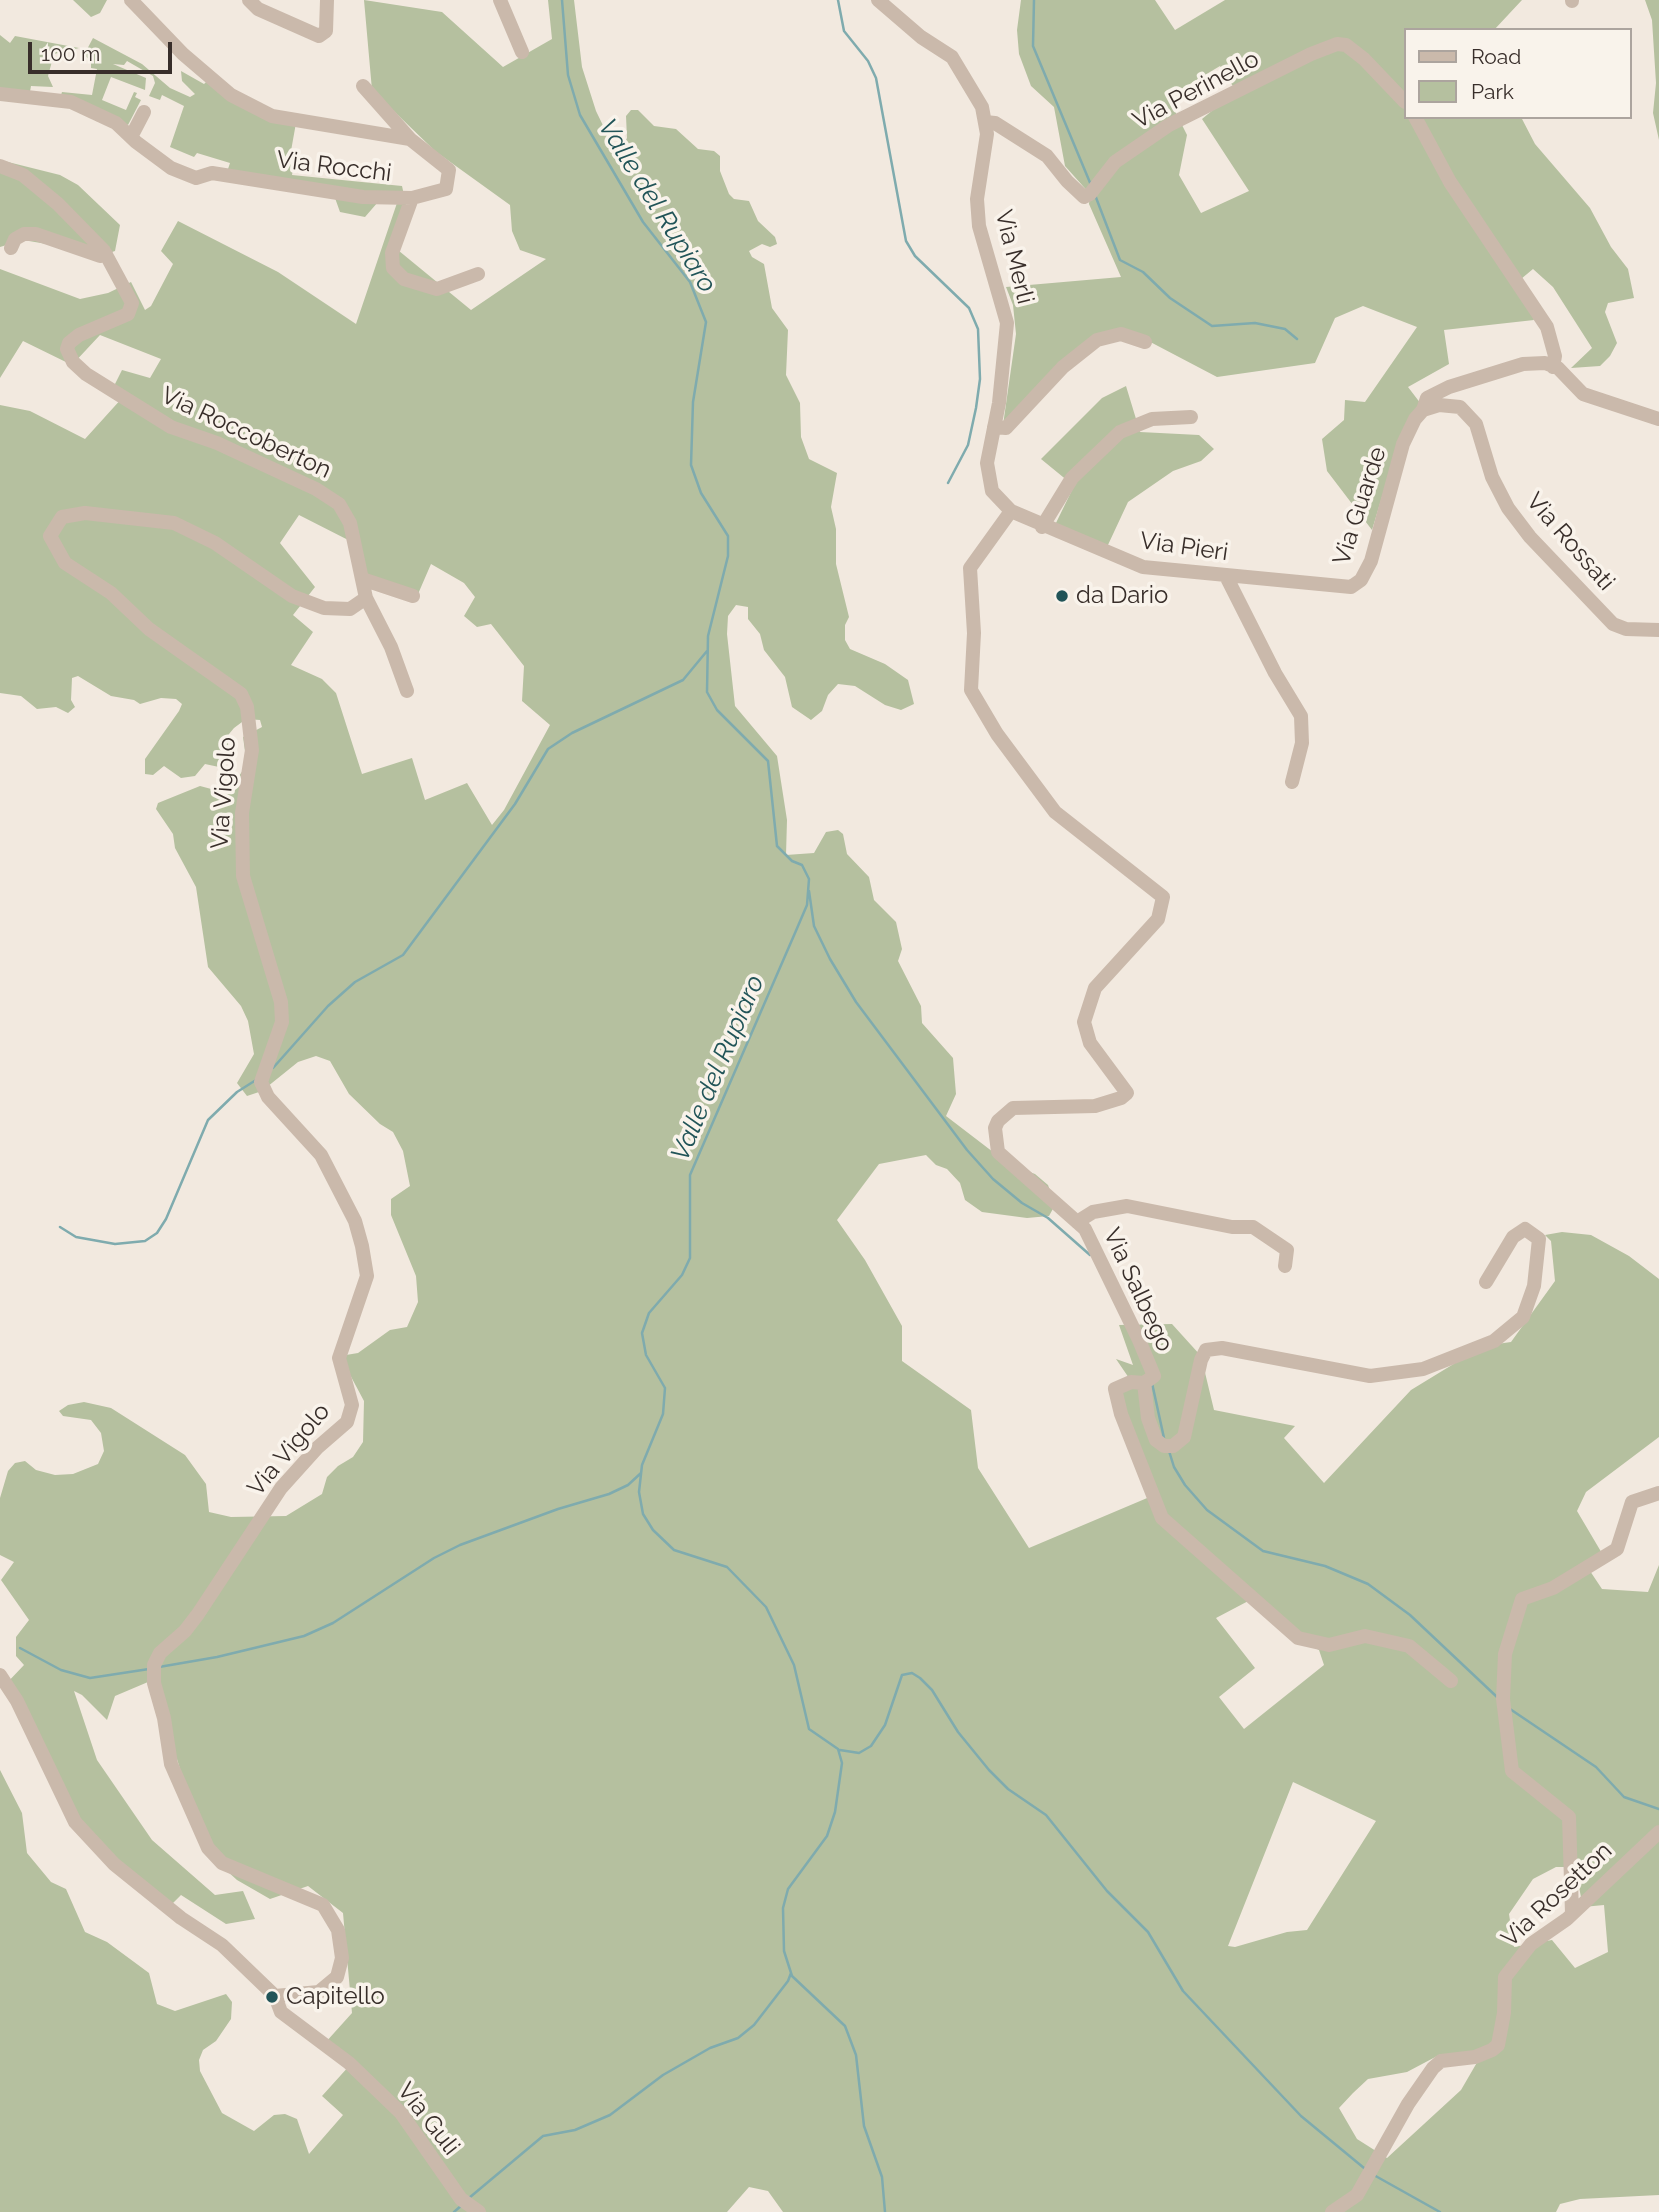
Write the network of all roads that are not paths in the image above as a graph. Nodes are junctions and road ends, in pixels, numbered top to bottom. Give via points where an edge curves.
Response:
1 (131, 0) edge
2 (249, 0) edge
3 (327, 0) edge
4 (500, 0) edge
5 (878, 0) edge
6 (522, 52) dead end
7 (363, 86) dead end
8 (0, 94) edge
9 (1404, 101) edge
10 (145, 113) dead end
11 (1416, 119) edge
12 (985, 122) junction
13 (131, 137) junction
14 (410, 139) junction
15 (0, 166) edge
16 (412, 198) junction
17 (11, 248) dead end
18 (107, 254) junction
19 (478, 274) dead end
20 (1145, 342) dead end
21 (1553, 367) junction
22 (999, 403) joint
23 (1421, 411) junction
24 (1191, 417) dead end
25 (1659, 419) edge
26 (994, 427) junction
27 (1011, 511) junction
28 (1042, 527) junction
29 (1226, 576) junction
30 (362, 579) junction
31 (1325, 587) joint
32 (413, 596) dead end
33 (366, 598) junction
34 (1659, 630) edge
35 (407, 691) dead end
36 (1292, 782) dead end
37 (1077, 1222) junction
38 (1285, 1266) dead end
39 (1486, 1282) dead end
40 (1149, 1380) junction
41 (1659, 1493) edge
42 (0, 1675) edge
43 (1451, 1681) dead end
44 (1659, 1832) edge
45 (1572, 1913) junction
46 (275, 1996) junction
47 (479, 2212) edge
48 (1332, 2212) edge

1 - 14 street via 231,95 272,116
2 - 3 street via 258,9 319,36 326,31
4 - 6 street
5 - 12 street, Via Merli via 952,57 982,107
7 - 14 street, Via Rocchi
8 - 13 street, Via Rocchi via 71,102 116,123
9 - 12 street, Via Perinello via 1364,59 1337,44 1169,125 1115,162 1084,197 1047,156 995,123
10 - 13 street
11 - 21 street via 1450,182 1547,327 1555,356
12 - 22 street, Via Merli via 977,199 979,226 1007,323
13 - 16 street, Via Rocchi via 171,168 196,178 212,173 363,197
14 - 16 street, Via Rocchi via 449,170 446,189
15 - 18 street, Via Roccoberton via 41,189
16 - 19 street via 392,253 393,268 404,279 437,289
17 - 18 street via 15,239 36,234 100,256
18 - 30 street, Via Roccoberton via 132,303 128,314 69,342 67,349 74,362 171,427 218,443 339,504 350,523
20 - 26 street via 1121,334 1097,340 1063,367 1006,428
21 - 23 street via 1523,364 1449,387 1427,398
21 - 25 street via 1583,394
22 - 26 street, Via Pieri
23 - 31 street, Via Guarde via 1404,444 1371,561 1361,580 1351,587
23 - 34 street, Via Rossati via 1439,405 1460,407 1476,424 1492,477 1530,537 1613,624
24 - 28 street via 1152,419 1120,432 1078,471
26 - 27 street, Via Pieri via 987,463 992,491
27 - 28 street, Via Pieri
27 - 37 street, Via Salbego via 970,569 971,690 997,734 1055,812 1163,897 1158,919 1095,988 1084,1022 1090,1043 1127,1093 1095,1106 1013,1108 995,1128 998,1152
28 - 29 street, Via Pieri via 1143,567
29 - 31 street, Via Pieri
29 - 36 street via 1301,716 1302,743
30 - 32 street
30 - 33 street, Via Roccoberton
33 - 35 street, Via Roccoberton
33 - 46 street, Via Vigolo via 350,609 324,608 292,596 215,543 174,523 85,513 62,517 50,536 65,563 241,694 247,707 252,750 242,813 243,876 281,1002 282,1022 261,1082 268,1097 321,1155 355,1221 364,1256 367,1276 339,1358 352,1405 347,1422 281,1488 198,1614 154,1665 171,1764 208,1848 222,1863 323,1905 338,1930 342,1958 337,1977 319,1992
37 - 38 street via 1093,1212 1127,1206 1253,1227 1287,1250
37 - 40 street, Via Salbego via 1110,1278
39 - 40 street via 1513,1237 1525,1229 1539,1239 1534,1286 1523,1317 1494,1341 1423,1369 1370,1376 1222,1348 1206,1350 1184,1437 1169,1446 1156,1440 1148,1418
40 - 43 street, Via Salbego via 1115,1389 1162,1518 1298,1638 1329,1645 1365,1636 1409,1646
41 - 45 street via 1632,1502 1617,1549 1553,1588 1522,1599 1505,1654 1504,1705 1511,1771 1569,1816
42 - 46 street via 75,1822 114,1864 222,1945
44 - 45 street, Via Rosetton
45 - 48 street, Via Rosetton via 1531,1944 1505,1977 1497,2045 1475,2057 1441,2061 1433,2068 1357,2195
46 - 47 street, Via Guli via 281,2012 339,2056 401,2113 461,2199

